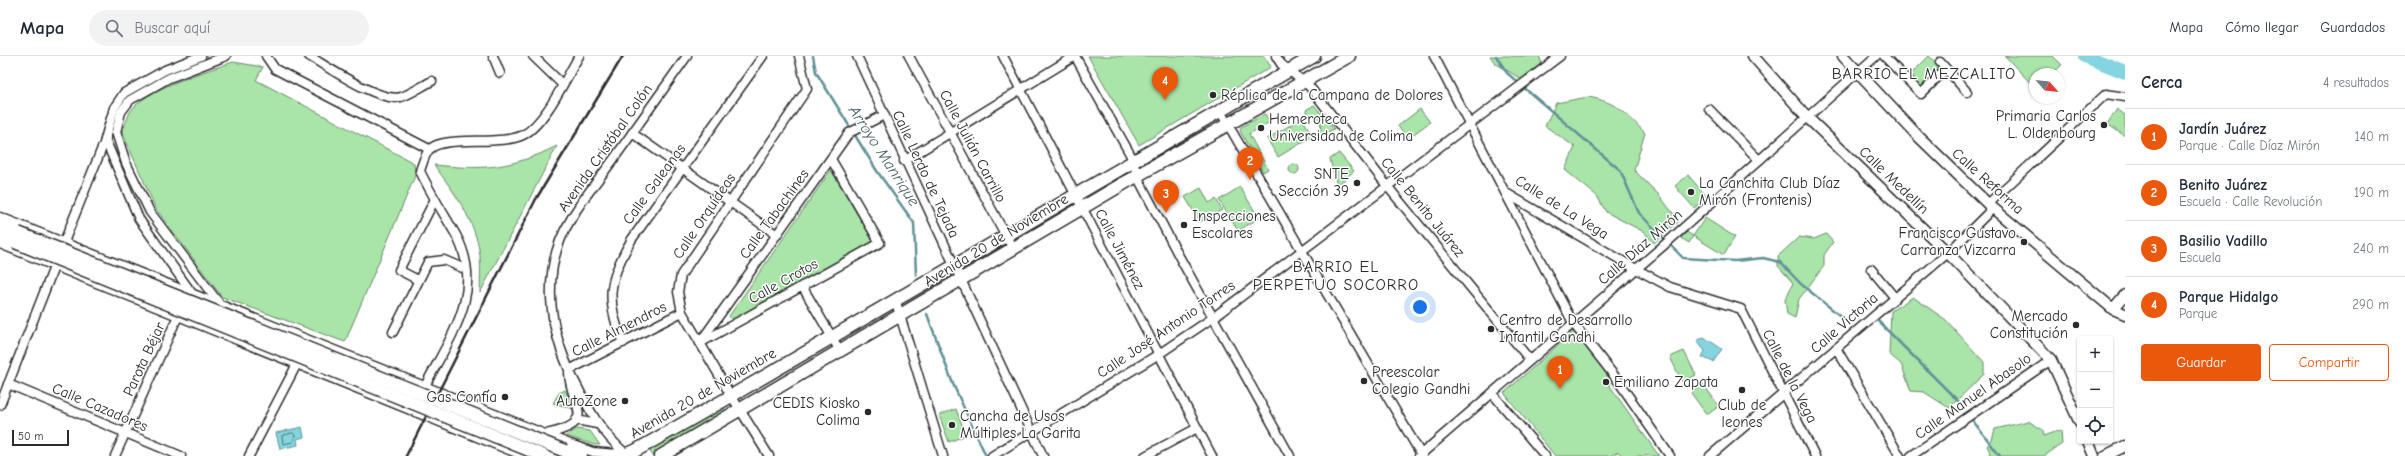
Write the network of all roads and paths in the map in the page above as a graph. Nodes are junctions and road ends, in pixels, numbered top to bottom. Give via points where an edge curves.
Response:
1 (202, 56) edge
2 (226, 56) edge
3 (266, 56) edge
4 (309, 56) edge
5 (493, 56) edge
6 (533, 56) edge
7 (579, 56) edge
8 (687, 56) edge
9 (762, 56) edge
10 (799, 56) edge
11 (857, 56) edge
12 (909, 56) edge
13 (1003, 56) edge
14 (1075, 56) edge
15 (1276, 56) edge
16 (1314, 56) edge
17 (1349, 56) edge
18 (1434, 56) edge
19 (1560, 56) edge
20 (1753, 56) edge
21 (1843, 56) edge
22 (1876, 56) edge
23 (1884, 56) edge
24 (1940, 62) dead end
25 (1946, 69) junction
26 (1289, 70) junction
27 (1857, 72) junction
28 (500, 73) dead end
29 (432, 81) dead end
30 (1303, 82) junction
31 (562, 84) junction
32 (1021, 90) junction
33 (1967, 92) dead end
34 (2125, 97) edge
35 (1709, 109) dead end
36 (1220, 111) junction
37 (884, 115) junction
38 (1807, 117) junction
39 (1470, 124) junction
40 (1228, 125) junction
41 (116, 132) junction
42 (950, 132) junction
43 (632, 133) junction
44 (105, 139) junction
45 (429, 149) junction
46 (831, 159) junction
47 (1759, 160) junction
48 (904, 161) junction
49 (1132, 161) junction
50 (682, 169) junction
51 (1138, 175) junction
52 (1388, 187) junction
53 (1506, 193) junction
54 (1075, 194) junction
55 (434, 201) junction
56 (730, 202) junction
57 (1990, 206) junction
58 (1082, 208) junction
59 (150, 212) junction
60 (0, 217) edge
61 (139, 219) junction
62 (0, 225) edge
63 (777, 235) junction
64 (1006, 235) junction
65 (0, 236) edge
66 (17, 237) junction
67 (64, 242) junction
68 (0, 244) edge
69 (1013, 249) junction
70 (1302, 250) junction
71 (1948, 253) junction
72 (953, 265) junction
73 (54, 267) junction
74 (466, 269) junction
75 (1636, 269) junction
76 (1871, 269) dead end
77 (418, 280) junction
78 (960, 280) junction
79 (802, 286) junction
80 (191, 292) junction
81 (1895, 298) junction
82 (2124, 298) edge
83 (895, 299) junction
84 (219, 303) junction
85 (1741, 309) joint
86 (2113, 309) junction
87 (682, 312) junction
88 (2125, 314) edge
89 (900, 315) junction
90 (178, 316) junction
91 (1214, 317) junction
92 (1573, 323) junction
93 (393, 332) dead end
94 (831, 336) junction
95 (623, 342) junction
96 (700, 343) junction
97 (1836, 348) junction
98 (840, 351) junction
99 (1159, 354) junction
100 (1530, 360) junction
101 (2050, 360) junction
102 (297, 364) junction
103 (569, 370) junction
104 (8, 384) junction
105 (428, 387) junction
106 (1492, 393) junction
107 (1784, 393) junction
108 (731, 396) junction
109 (458, 399) junction
110 (0, 405) edge
111 (741, 409) junction
112 (419, 413) junction
113 (2077, 417) edge
114 (576, 420) junction
115 (446, 424) junction
116 (597, 424) junction
117 (1197, 428) junction
118 (1031, 432) junction
119 (125, 433) junction
120 (546, 434) junction
121 (2089, 444) edge
122 (2125, 446) edge
123 (622, 455) edge
124 (115, 456) edge
125 (181, 456) edge
126 (249, 456) edge
127 (524, 456) edge
128 (544, 456) edge
129 (580, 456) edge
130 (662, 456) edge
131 (769, 456) edge
132 (943, 456) edge
133 (992, 456) edge
134 (1043, 456) edge
135 (1145, 456) edge
136 (1212, 456) edge
137 (1290, 456) edge
138 (1421, 456) edge
139 (1545, 456) edge
140 (1670, 456) edge
141 (1710, 456) edge
142 (1815, 456) edge
143 (1900, 456) edge
144 (1911, 456) edge
145 (2094, 456) edge
146 (2105, 456) edge

1 - 44 street via 165,70 124,93 114,108
2 - 41 street via 168,78 130,100 121,112
3 - 45 street via 275,68
4 - 29 street via 357,84 392,98 402,97
5 - 28 street
6 - 31 street
7 - 31 street
8 - 43 street, Avenida Cristóbal Colón
9 - 50 street, Calle Galeanas
10 - 56 street, Calle Orquídeas via 807,89
11 - 37 street, Calle Lerdo de Tejada
12 - 42 street, Calle Julián Carrillo
13 - 32 street, Calle Jiménez
14 - 32 street
14 - 49 street
15 - 26 street, Calle Benito Juárez
16 - 26 main road, Avenida 20 de Noviembre
17 - 30 main road, Avenida 20 de Noviembre
18 - 39 street, Calle de La Vega
19 - 39 street, Calle José Antonio Torres
20 - 38 street, Calle Medellín
21 - 27 street, Calle Reforma
22 - 27 street, Calle Díaz Mirón
23 - 25 street via 1921,94
24 - 25 street
25 - 33 street
26 - 30 street, Calle Benito Juárez
26 - 36 main road, Avenida 20 de Noviembre
27 - 38 street, Calle Díaz Mirón
27 - 57 street, Calle Reforma
30 - 40 main road, Avenida 20 de Noviembre
30 - 52 street, Calle Benito Juárez
31 - 45 street via 540,121 522,136 481,142 441,142
32 - 42 street
32 - 54 street, Calle Jiménez
34 - 57 street, Calle Victoria via 2106,94
35 - 47 street
36 - 40 street
36 - 49 main road, Avenida 20 de Noviembre
37 - 46 street, Calle Tabachines via 852,132
37 - 48 street, Calle Lerdo de Tejada
38 - 47 street, Calle Díaz Mirón
38 - 71 street, Calle Medellín
39 - 52 street, Calle José Antonio Torres
39 - 53 street, Calle de La Vega
40 - 51 main road, Avenida 20 de Noviembre
40 - 70 street
41 - 44 street
41 - 59 street via 126,163
42 - 48 street
42 - 64 street, Calle Julián Carrillo
43 - 50 street
43 - 103 street, Avenida Cristóbal Colón via 570,220 554,262 550,300 556,335
44 - 61 street
44 - 67 street
45 - 55 street via 420,171
46 - 63 street, Calle Tabachines
46 - 79 street, Calle Crotos via 880,243
47 - 75 street, Calle Díaz Mirón
48 - 72 street, Calle Lerdo de Tejada
49 - 51 street
49 - 54 main road, Avenida 20 de Noviembre
50 - 56 street
50 - 95 street, Calle Galeanas via 618,263 612,286 612,317
51 - 58 main road, Avenida 20 de Noviembre
51 - 91 street via 1180,258
52 - 70 street, Calle José Antonio Torres
52 - 100 street, Calle Benito Juárez
53 - 75 street, Calle de La Vega
53 - 92 street
54 - 58 street, Calle Jiménez
54 - 64 main road, Avenida 20 de Noviembre
55 - 74 street via 456,236
55 - 77 street via 399,270
56 - 63 street
56 - 87 street, Calle Orquídeas via 681,275 678,292
57 - 71 street, Calle Victoria
57 - 86 street, Calle Reforma
58 - 69 main road, Avenida 20 de Noviembre
58 - 99 street, Calle Jiménez
59 - 61 street
59 - 84 street
60 - 67 street
61 - 80 street
62 - 66 main road
63 - 96 street, Calle Tabachines
64 - 69 street, Calle Julián Carrillo
64 - 72 main road, Avenida 20 de Noviembre
65 - 66 main road
66 - 128 main road, bridge
66 - 129 main road, bridge
67 - 80 street
68 - 73 street
69 - 78 main road, Avenida 20 de Noviembre
70 - 91 street, Calle José Antonio Torres
70 - 138 street
71 - 81 street, Calle Victoria
71 - 101 street, Calle Medellín
72 - 78 street, Calle Lerdo de Tejada
72 - 83 main road, Avenida 20 de Noviembre
73 - 90 street
73 - 104 street
74 - 77 street via 444,260 428,262
74 - 105 street via 468,290 462,314
75 - 85 street, Calle de La Vega via 1670,287
75 - 92 street, Calle Díaz Mirón
76 - 81 street
77 - 93 street
78 - 89 main road, Avenida 20 de Noviembre
78 - 118 street, Calle Lerdo de Tejada
79 - 94 street
79 - 96 street, Calle Crotos
80 - 84 street
81 - 97 street, Calle Victoria
82 - 86 street
83 - 89 street
83 - 94 main road, Avenida 20 de Noviembre
84 - 105 street
85 - 107 street, Calle de la Vega
86 - 88 street, Calle Reforma
87 - 95 street, Calle Almendros
87 - 96 street, Calle Orquídeas
89 - 98 main road, Avenida 20 de Noviembre
89 - 132 street
90 - 102 street
90 - 119 street, Parota Béjar
91 - 99 street, Calle José Antonio Torres
91 - 137 street
92 - 100 street, Calle Díaz Mirón
92 - 140 street via 1616,378
94 - 98 street
94 - 108 main road, Avenida 20 de Noviembre
95 - 103 street, Calle Almendros
96 - 108 street, Calle Orquídeas
97 - 107 street, Calle Victoria
97 - 143 street
98 - 111 main road, Avenida 20 de Noviembre
99 - 117 street, Calle Jiménez
99 - 118 street, Calle José Antonio Torres
100 - 106 street, Calle Díaz Mirón
101 - 113 street, Calle Medellín
101 - 144 street, Calle Manuel Abasolo
102 - 112 street
102 - 126 street
103 - 114 street via 569,384 579,406
103 - 116 street, Avenida Cristóbal Colón
104 - 110 street
104 - 119 street, Calle Cazadores
105 - 109 street
105 - 112 street via 431,401 425,410
106 - 138 street, Calle Díaz Mirón
106 - 139 street
107 - 141 street, Calle Victoria
107 - 142 street, Calle de la Vega
108 - 111 street, Calle Orquídeas
108 - 123 main road, Avenida 20 de Noviembre
109 - 115 street via 450,400 444,406 442,419
109 - 120 street
111 - 130 main road, Avenida 20 de Noviembre
111 - 131 street, Calle Orquídeas
112 - 115 street
114 - 116 street
114 - 120 street via 563,430
115 - 127 street
116 - 123 street, Avenida Cristóbal Colón
117 - 135 street
117 - 136 street, Calle Jiménez
118 - 133 street, Calle José Antonio Torres
118 - 134 street, Calle Lerdo de Tejada
119 - 124 street, Parota Béjar
119 - 125 street, Calle Cazadores
120 - 123 street via 593,452
121 - 145 street
122 - 146 street

